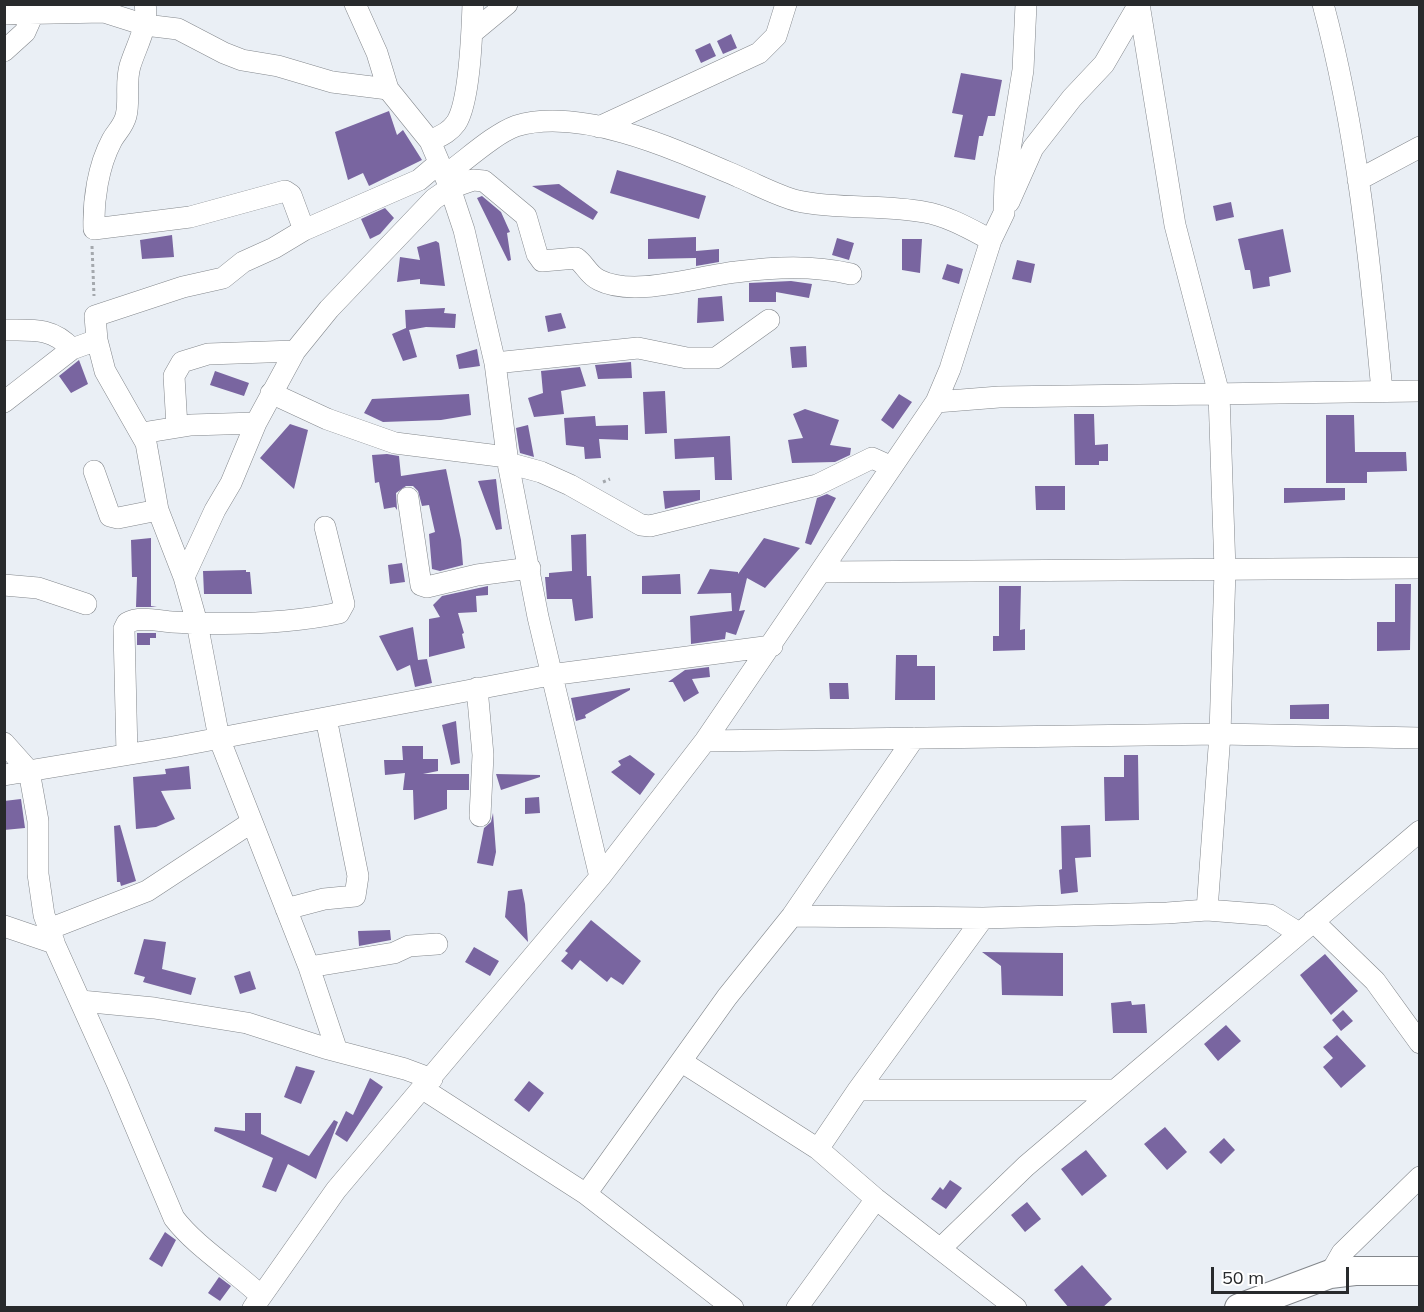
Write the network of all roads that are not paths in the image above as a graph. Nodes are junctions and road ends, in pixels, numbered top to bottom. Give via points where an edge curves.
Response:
1 (355, 4) edge
2 (473, 4) edge
3 (507, 4) edge
4 (786, 4) edge
5 (1026, 4) edge
6 (1139, 4) edge
7 (1323, 4) edge
8 (4, 14) edge
9 (33, 14) junction
10 (145, 15) edge
11 (472, 33) junction
12 (4, 51) edge
13 (387, 89) junction
14 (598, 127) junction
15 (430, 141) junction
16 (1419, 147) edge
17 (445, 175) junction
18 (1358, 180) junction
19 (1004, 213) junction
20 (304, 230) junction
21 (991, 240) junction
22 (851, 274) dead end
23 (769, 320) dead end
24 (4, 330) edge
25 (97, 340) junction
26 (72, 349) junction
27 (295, 351) junction
28 (495, 363) junction
29 (1382, 391) junction
30 (1419, 391) edge
31 (271, 393) junction
32 (1219, 394) junction
33 (936, 402) junction
34 (5, 407) edge
35 (256, 423) junction
36 (177, 427) junction
37 (141, 433) junction
38 (507, 460) junction
39 (892, 467) junction
40 (94, 471) dead end
41 (408, 498) dead end
42 (158, 510) junction
43 (325, 527) dead end
44 (530, 568) junction
45 (1419, 568) edge
46 (1224, 570) junction
47 (822, 572) junction
48 (184, 577) junction
49 (4, 585) edge
50 (86, 604) dead end
51 (197, 623) junction
52 (772, 646) junction
53 (550, 675) junction
54 (477, 688) junction
55 (326, 718) junction
56 (1220, 734) junction
57 (219, 738) junction
58 (914, 738) junction
59 (1419, 738) edge
60 (705, 741) junction
61 (4, 743) edge
62 (127, 754) junction
63 (29, 771) junction
64 (4, 775) edge
65 (480, 816) dead end
66 (252, 822) junction
67 (1419, 831) edge
68 (600, 877) junction
69 (286, 909) junction
70 (1207, 910) junction
71 (792, 916) junction
72 (983, 918) junction
73 (4, 926) edge
74 (1306, 927) junction
75 (51, 936) junction
76 (437, 944) dead end
77 (309, 967) junction
78 (81, 1001) junction
79 (1419, 1043) edge
80 (337, 1051) junction
81 (682, 1062) junction
82 (428, 1084) junction
83 (858, 1090) junction
84 (1114, 1090) junction
85 (818, 1149) junction
86 (1419, 1177) edge
87 (586, 1194) junction
88 (876, 1198) junction
89 (941, 1248) junction
90 (1419, 1271) edge
91 (1330, 1274) junction
92 (257, 1302) edge
93 (733, 1308) edge
94 (797, 1308) edge
95 (1016, 1308) edge
96 (1239, 1308) edge

1 - 13 street via 377,53
2 - 11 street
3 - 11 street
4 - 14 street via 776,36 759,53
5 - 19 street via 1023,70 1005,181
6 - 19 street via 1104,64 1033,148
6 - 32 street via 1175,225
7 - 18 street via 1340,66
8 - 9 street
9 - 10 street via 95,11
9 - 12 street via 25,32
10 - 13 street via 242,60 332,82
10 - 20 street via 128,70 127,114 112,140 95,194 94,229 190,217 285,191 291,195
11 - 15 street via 460,116 447,133
13 - 15 street
14 - 17 street via 556,121 517,126
14 - 21 street via 671,148 794,200 924,212
15 - 17 street
16 - 18 street
17 - 20 street via 419,180
17 - 22 street via 484,181 526,216 542,261 576,258 590,274 611,285 625,287 786,267 817,267
17 - 27 street via 434,199 329,309
17 - 28 street via 471,256
18 - 29 street via 1371,267
19 - 21 street
20 - 25 street via 218,280 183,287 95,316
21 - 33 street
23 - 28 street via 716,358 687,358 638,348
24 - 26 street via 48,331
25 - 26 street
25 - 37 street via 110,383
26 - 34 street
27 - 31 street
27 - 36 street via 208,354 182,362 174,376
28 - 38 street
29 - 30 street
29 - 32 street
31 - 35 street
31 - 38 street via 327,419 395,443
32 - 33 street via 999,397
32 - 46 street
33 - 39 street
35 - 36 street
35 - 48 street
36 - 37 street
37 - 42 street
38 - 39 street via 541,472 641,525 650,526 817,485 872,458
38 - 44 street
39 - 47 street
40 - 42 street via 110,516
41 - 44 street via 421,585
42 - 48 street
43 - 51 street via 344,604 339,613
44 - 53 street
45 - 46 street
46 - 47 street
46 - 56 street
47 - 52 street
48 - 51 street
49 - 50 street via 38,588
51 - 57 street
51 - 62 street via 127,623
52 - 53 street
52 - 60 street
53 - 54 street
53 - 68 street
54 - 55 street
54 - 65 street via 483,755
55 - 57 street
55 - 69 street via 358,888 355,896
56 - 58 street
56 - 59 street
56 - 70 street
57 - 62 street
57 - 66 street
58 - 60 street
58 - 71 street
60 - 68 street
61 - 63 street
62 - 63 street
63 - 64 street
63 - 75 street via 38,821 38,874
66 - 69 street
66 - 75 street via 147,891
67 - 74 street
68 - 82 street
69 - 77 street
70 - 72 street
70 - 74 street via 1270,915
71 - 72 street
71 - 81 street via 727,997
72 - 83 street
73 - 75 street
74 - 79 street via 1375,981
74 - 84 street
75 - 78 street
76 - 77 street
77 - 80 street
78 - 80 street via 248,1023
78 - 92 street via 174,1218 184,1232 227,1264
80 - 82 street via 405,1069
81 - 85 street
81 - 87 street
82 - 87 street
82 - 92 street via 336,1190
83 - 84 street
83 - 85 street
84 - 89 street via 1026,1166
85 - 88 street
86 - 91 street via 1342,1253
87 - 93 street
88 - 89 street
88 - 94 street
89 - 95 street
90 - 91 street
91 - 96 street

